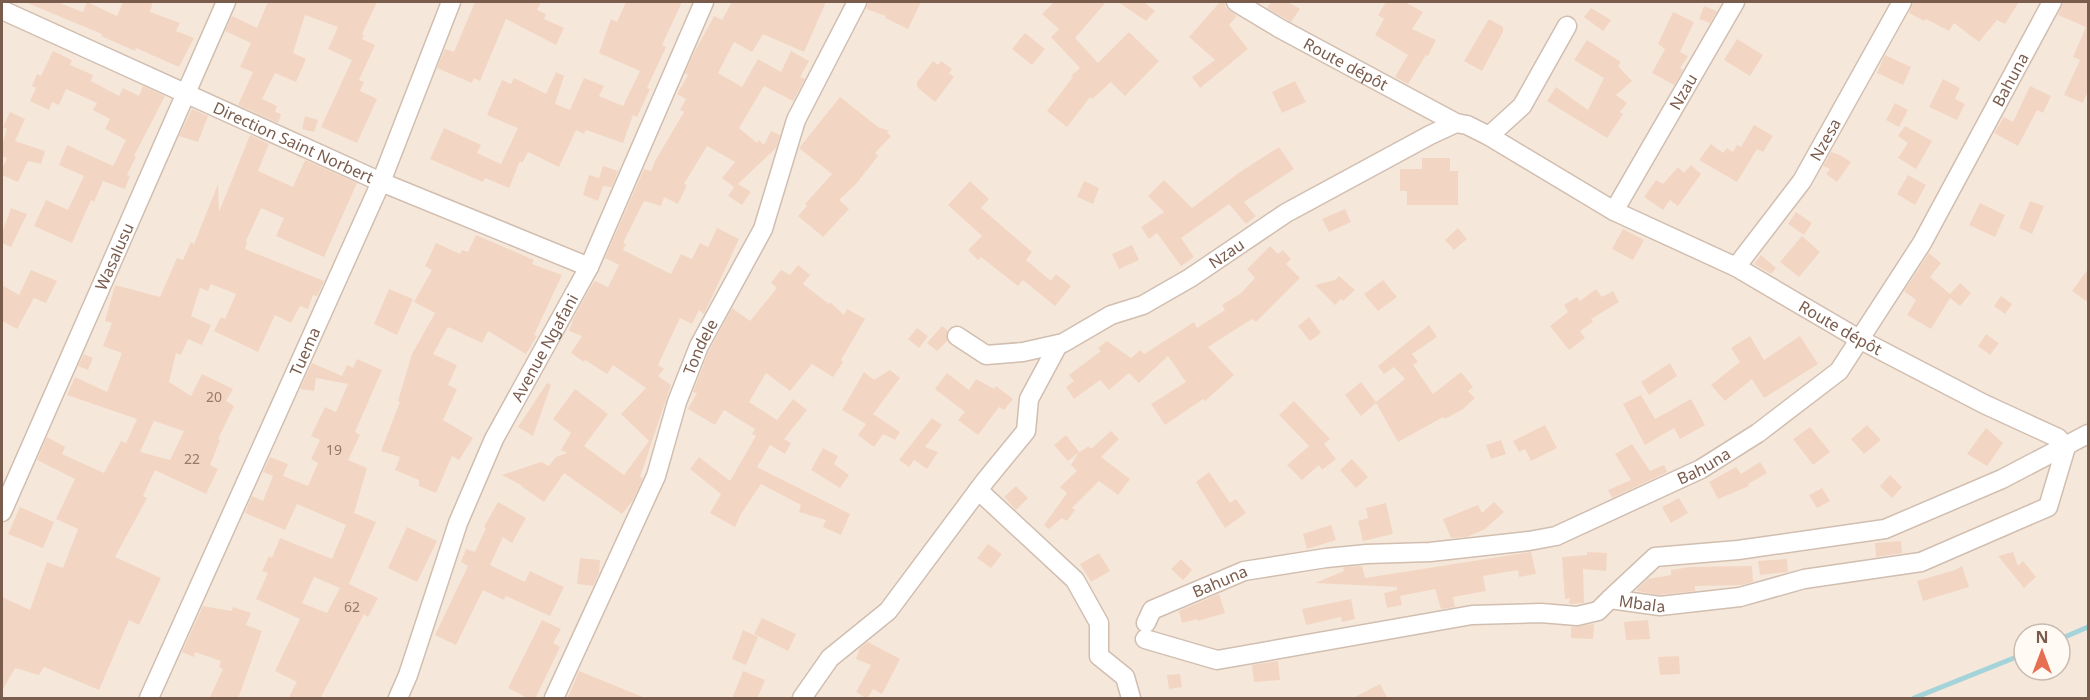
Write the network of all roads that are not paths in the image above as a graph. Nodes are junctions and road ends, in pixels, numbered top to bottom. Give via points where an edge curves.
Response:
1 (226, 2) edge
2 (451, 2) edge
3 (704, 2) edge
4 (857, 2) edge
5 (1236, 2) edge
6 (1735, 2) edge
7 (1902, 2) edge
8 (2052, 2) edge
9 (2, 10) edge
10 (1567, 26) dead end
11 (186, 94) junction
12 (1456, 123) junction
13 (1489, 136) junction
14 (381, 182) junction
15 (1614, 211) junction
16 (589, 267) junction
17 (1736, 267) junction
18 (957, 336) dead end
19 (1859, 339) junction
20 (1058, 345) junction
21 (2088, 434) edge
22 (2066, 447) junction
23 (978, 490) junction
24 (2, 512) edge
25 (1610, 599) junction
26 (1146, 631) joint
27 (148, 699) edge
28 (398, 699) edge
29 (554, 699) edge
30 (802, 699) edge
31 (1131, 699) edge

1 - 11 street, Wasalusu
2 - 14 street, Tuema
3 - 16 street, Avenue Ngafani
4 - 29 street, Tondele via 796,120 763,229 699,346 677,402 657,476
5 - 12 street, Route dépôt
6 - 15 street, Nzau
7 - 17 street, Nzesa via 1802,181
8 - 19 street, Bahuna via 1922,243
9 - 11 street, Direction Saint Norbert
10 - 13 street via 1522,106
11 - 14 street, Direction Saint Norbert
11 - 24 street, Wasalusu
12 - 13 street
12 - 20 street, Nzau via 1286,213 1143,305 1111,315
13 - 15 street
14 - 16 street, Direction Saint Norbert
14 - 27 street, Tuema
15 - 17 street, Route dépôt
16 - 28 street, Avenue Ngafani via 494,439 458,523
17 - 19 street, Route dépôt
18 - 20 street, Nzau via 986,355
19 - 22 street, Route dépôt via 2058,438
19 - 26 street, Bahuna via 1839,371 1758,433 1701,469 1556,536 1430,552 1326,558 1244,571 1152,610
20 - 23 street via 1029,399 1026,431
21 - 22 street
22 - 25 street via 1885,529 1738,550 1655,556
22 - 25 street, Mbala via 2048,507 1921,562 1804,579 1740,597 1660,606
23 - 30 street via 888,611 830,658
23 - 31 street via 1075,580 1099,623 1099,656 1125,677
25 - 26 street, Mbala via 1598,611 1577,616 1472,615 1217,660

